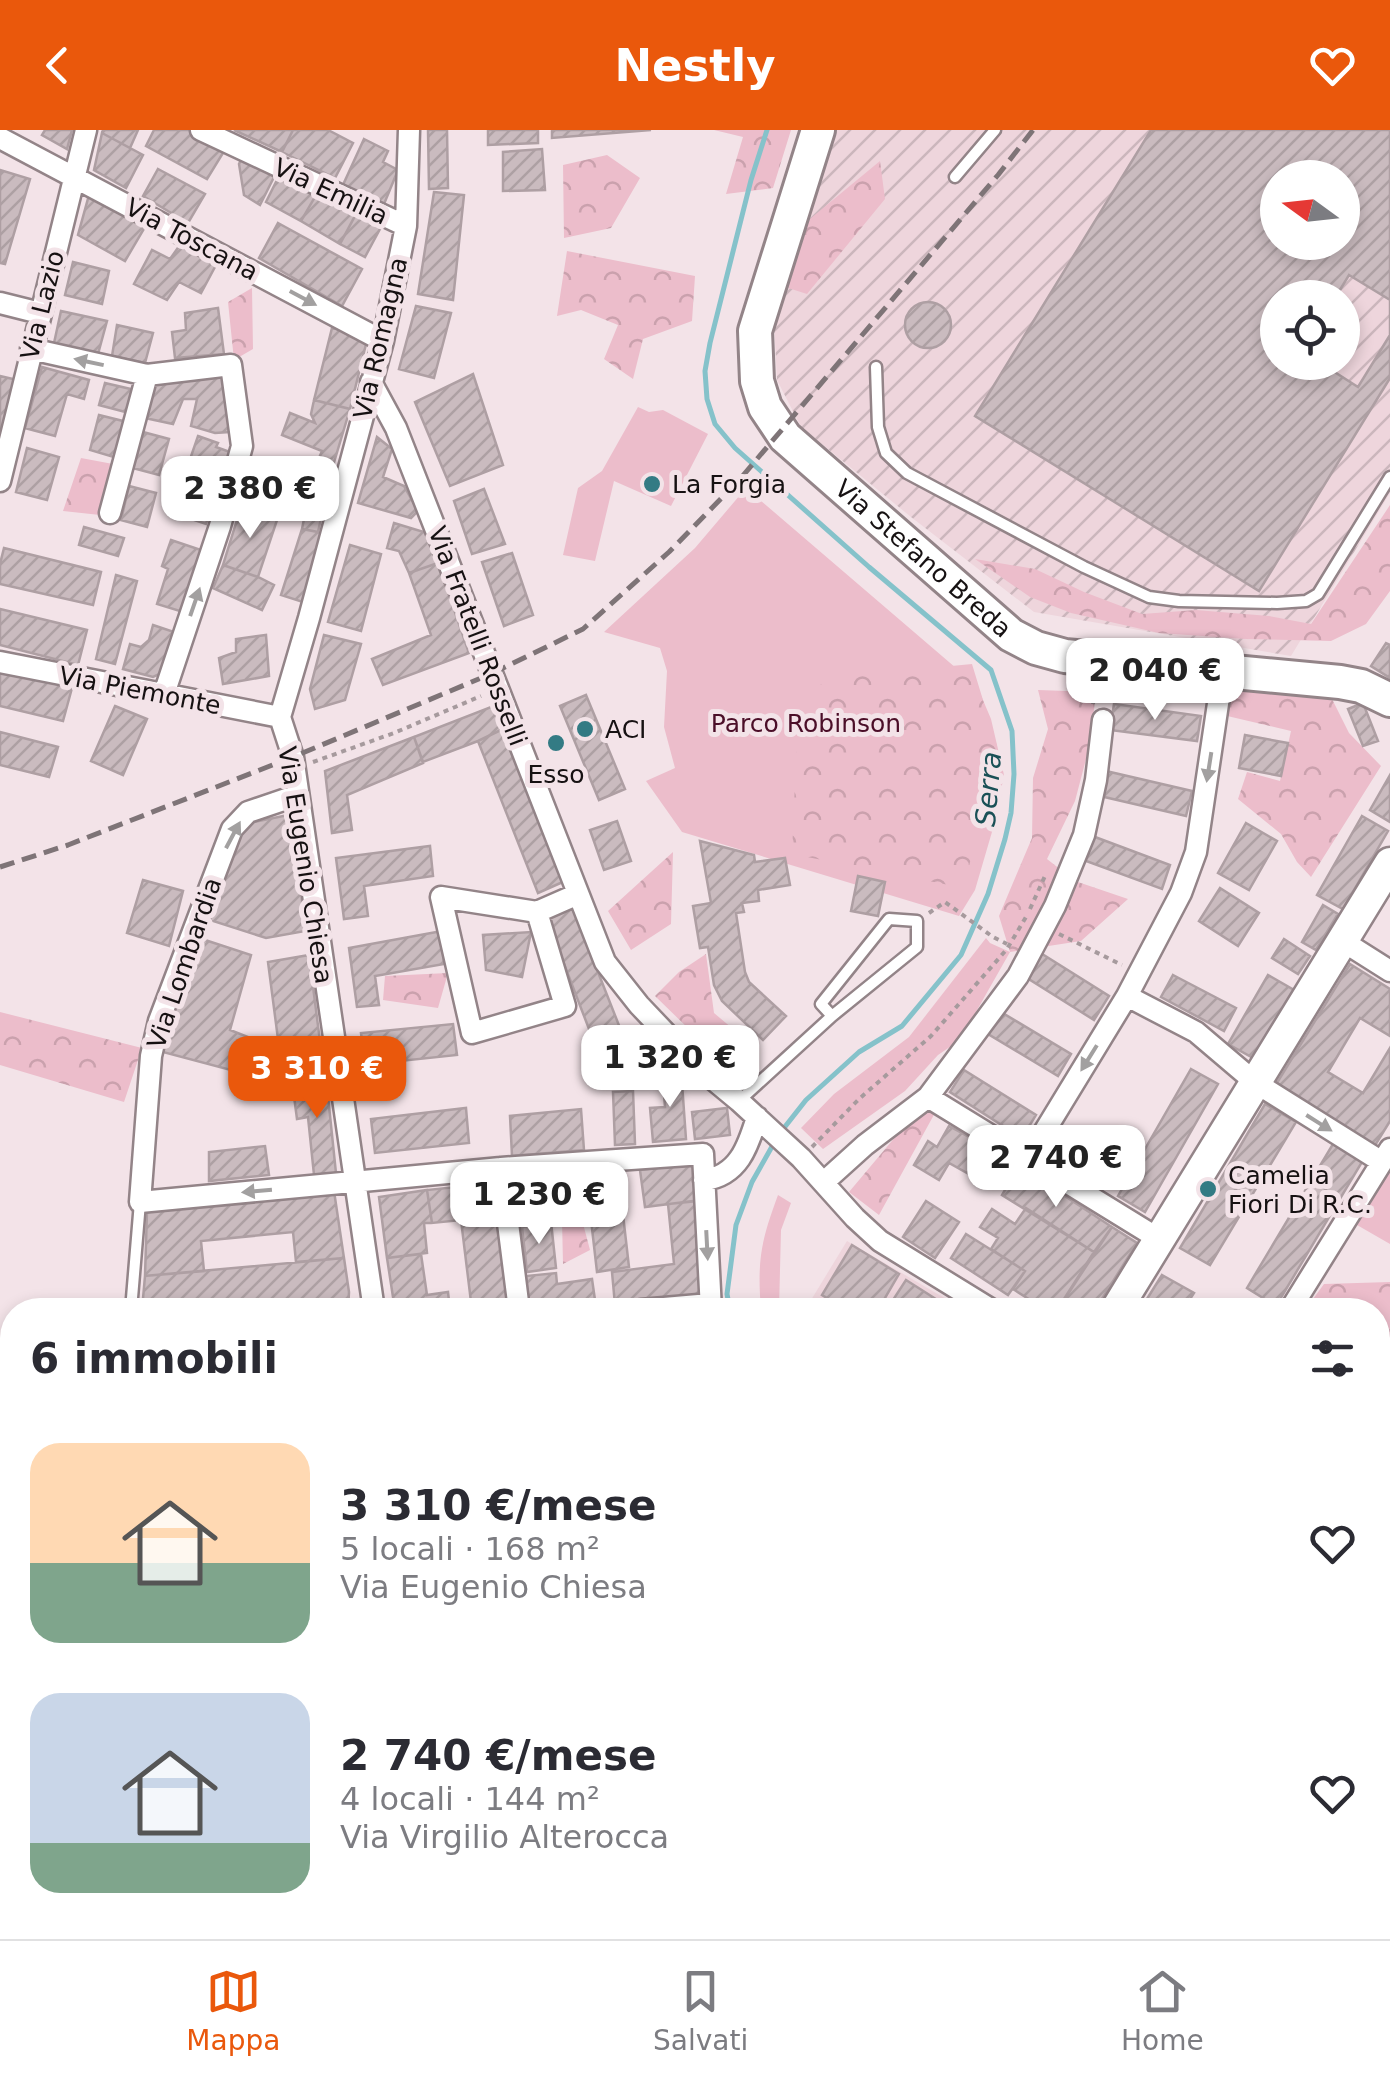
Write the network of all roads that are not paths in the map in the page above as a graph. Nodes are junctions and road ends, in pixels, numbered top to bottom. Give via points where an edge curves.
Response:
1 (86, 130) edge
2 (202, 130) edge
3 (409, 130) edge
4 (818, 130) edge
5 (995, 130) edge
6 (0, 138) edge
7 (74, 176) junction
8 (955, 177) dead end
9 (406, 226) junction
10 (0, 303) edge
11 (40, 312) junction
12 (383, 341) junction
13 (31, 349) junction
14 (876, 367) dead end
15 (147, 374) junction
16 (372, 382) junction
17 (1390, 476) edge
18 (0, 481) edge
19 (110, 513) dead end
20 (0, 662) edge
21 (1224, 670) junction
22 (164, 694) junction
23 (1390, 700) edge
24 (280, 717) junction
25 (1103, 720) dead end
26 (298, 795) junction
27 (1390, 863) edge
28 (578, 894) junction
29 (538, 912) junction
30 (1340, 940) junction
31 (1390, 971) edge
32 (1127, 996) junction
33 (832, 1016) junction
34 (1256, 1083) junction
35 (928, 1097) junction
36 (739, 1101) junction
37 (762, 1122) junction
38 (1386, 1156) edge
39 (1027, 1160) junction
40 (500, 1168) junction
41 (704, 1180) junction
42 (354, 1182) junction
43 (824, 1182) junction
44 (140, 1202) junction
45 (1158, 1238) junction
46 (132, 1298) edge
47 (372, 1298) edge
48 (517, 1298) edge
49 (711, 1298) edge
50 (973, 1298) edge
51 (1123, 1298) edge
52 (1297, 1298) edge

1 - 7 street, Via Lazio
2 - 9 street, Via Emilia
3 - 9 street, Via Romagna
4 - 21 main road, Via Stefano Breda via 755,332 757,381 784,437 1011,635 1065,656
5 - 8 lane
6 - 7 street, Via Toscana
7 - 11 street, Via Lazio
7 -> 12 street, Via Toscana
9 - 12 street, Via Romagna
10 - 11 street
11 - 13 street, Via Lazio
12 - 16 street, Via Romagna
15 -> 13 street
13 - 18 street, Via Lazio
14 - 17 lane via 878,426 886,453 907,472 1148,598 1278,603 1318,594
15 - 19 street
22 -> 15 street via 242,446 231,365
16 - 24 street, Via Romagna
16 - 28 street, Via Fratelli Rosselli via 396,428
20 - 22 street, Via Piemonte
21 - 23 main road, Via Stefano Breda via 1340,682
21 -> 32 street via 1196,852
22 - 24 street, Via Piemonte
24 - 26 street, Via Eugenio Chiesa
25 - 35 street via 1084,835 1055,906 1018,976
26 - 42 street, Via Eugenio Chiesa
44 -> 26 street, Via Lombardia via 159,1022 232,829 248,812
27 - 30 street
28 - 29 street
28 - 36 street, Via Fratelli Rosselli via 605,962 698,1068
29 - 29 street via 440,896 472,1033 565,1006
30 - 31 street
30 - 34 street
32 - 34 street via 1196,1032
32 -> 39 street
33 - 33 lane via 917,947 917,921 889,919 821,1004
33 - 36 lane
34 -> 38 street
34 - 45 street
35 - 39 street
35 - 43 street
36 - 37 street, Via Fratelli Rosselli
37 - 41 street via 720,1178
37 - 43 street, Via Fratelli Rosselli
38 - 52 street
39 - 45 street
40 - 41 street via 703,1154
40 - 42 street
40 - 48 street
41 -> 49 street
42 -> 44 street
42 - 47 street, Via Eugenio Chiesa
43 - 50 street, Via Fratelli Rosselli via 880,1241
44 - 46 lane
45 - 51 street

